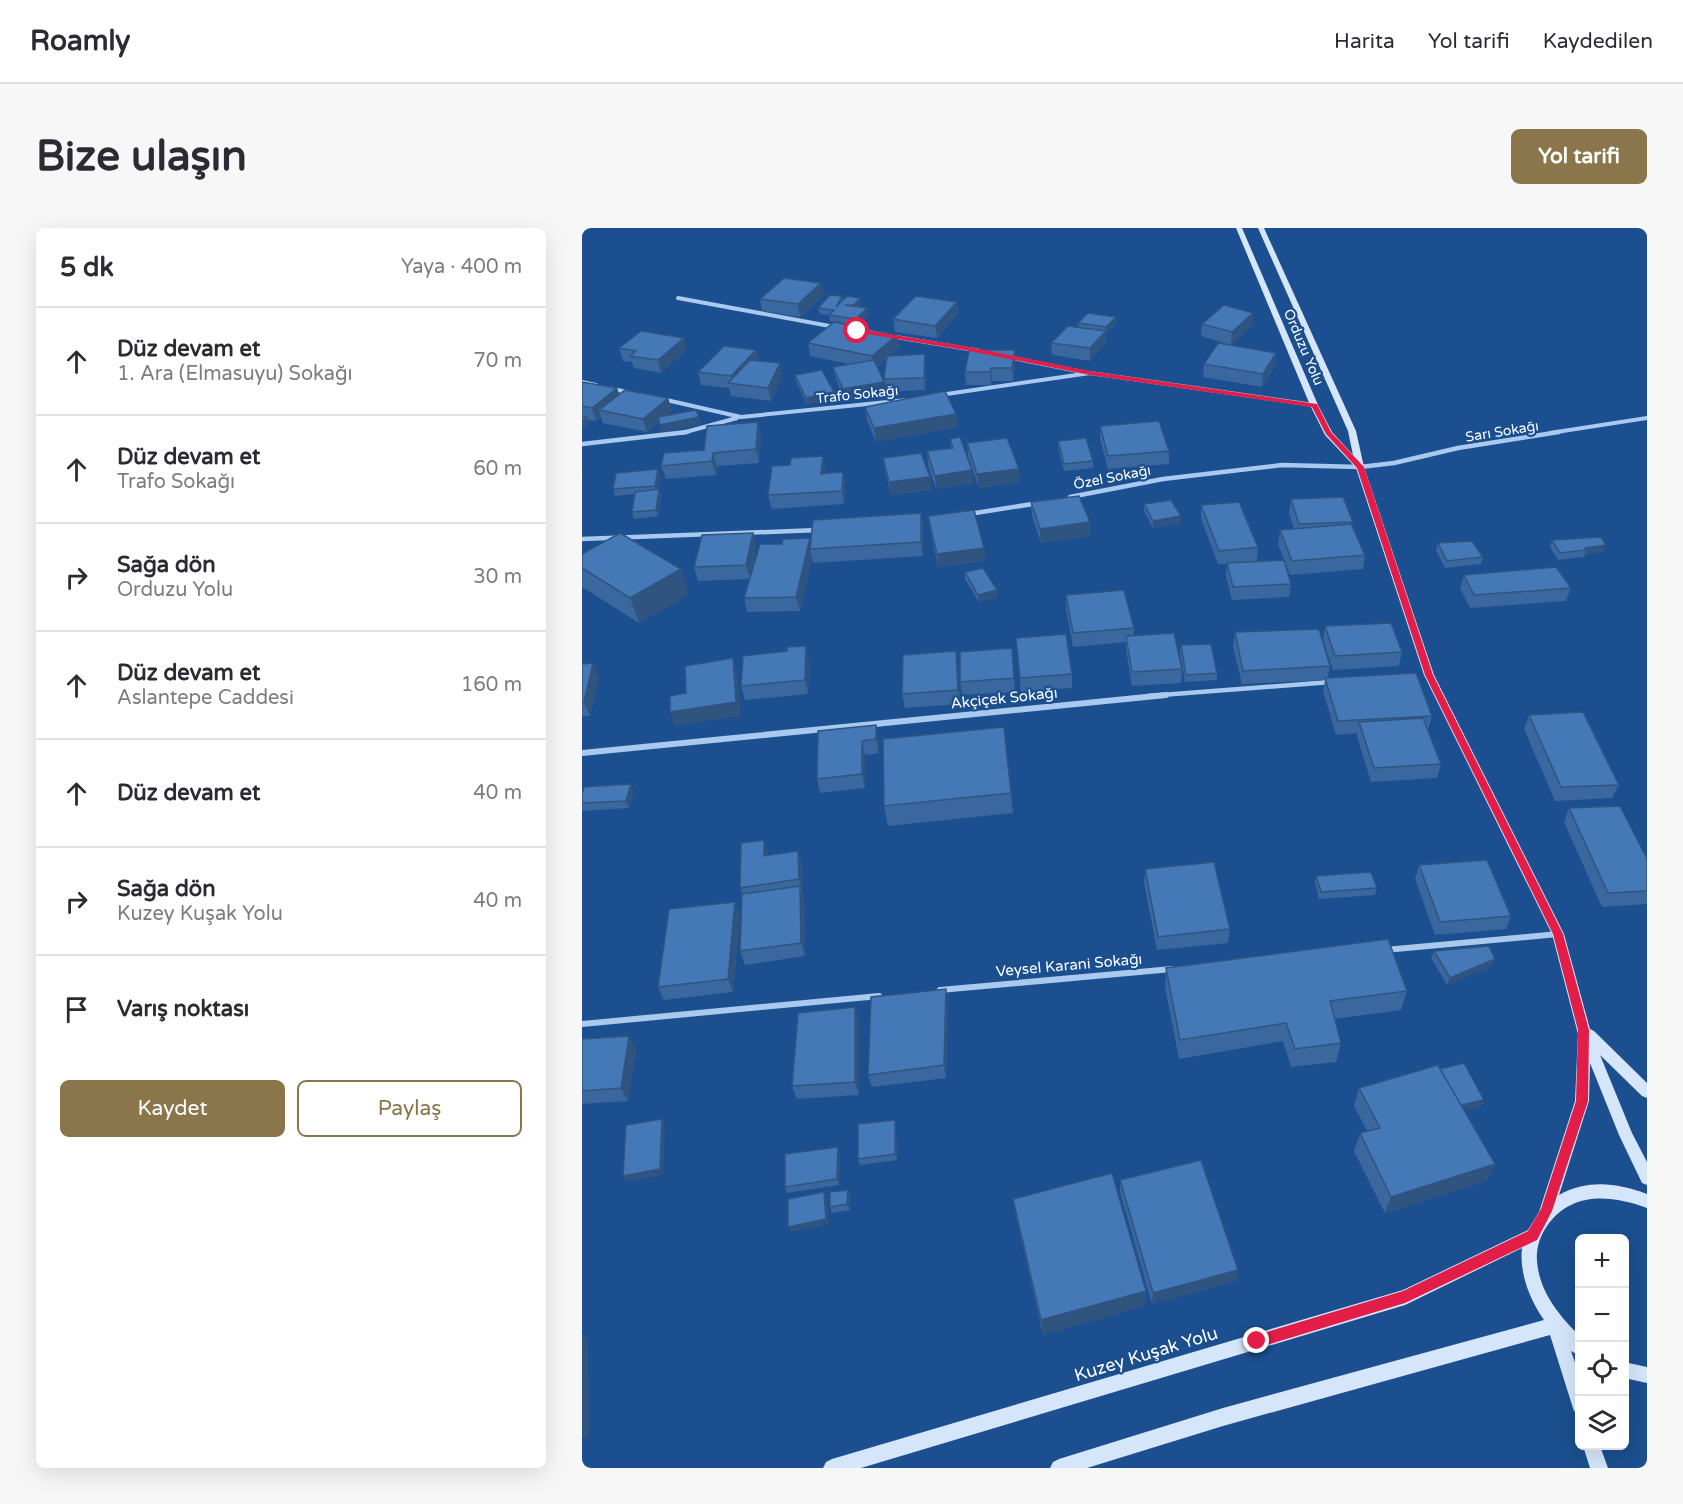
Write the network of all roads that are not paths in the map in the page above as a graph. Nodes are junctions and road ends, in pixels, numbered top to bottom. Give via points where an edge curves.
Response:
1 (1239, 228) edge
2 (1261, 228) edge
3 (678, 298) dead end
4 (846, 329) edge
5 (881, 335) edge
6 (986, 352) edge
7 (998, 355) edge
8 (1065, 368) junction
9 (1090, 373) junction
10 (1050, 379) junction
11 (582, 382) edge
12 (638, 394) edge
13 (933, 396) edge
14 (660, 399) edge
15 (910, 399) edge
16 (1314, 405) junction
17 (741, 417) junction
18 (1647, 418) edge
19 (582, 444) edge
20 (1360, 467) junction
21 (1063, 499) edge
22 (1041, 503) edge
23 (961, 515) edge
24 (820, 530) edge
25 (582, 539) edge
26 (1337, 682) edge
27 (582, 753) edge
28 (1558, 934) junction
29 (1380, 951) edge
30 (1178, 969) edge
31 (928, 992) edge
32 (892, 995) edge
33 (582, 1024) edge
34 (1583, 1030) junction
35 (1647, 1092) edge
36 (1647, 1178) edge
37 (1647, 1201) edge
38 (1546, 1211) junction
39 (1533, 1235) junction
40 (1555, 1325) junction
41 (1575, 1343) edge
42 (1629, 1371) edge
43 (1647, 1375) edge
44 (1577, 1396) edge
45 (1593, 1450) edge
46 (831, 1468) edge
47 (1059, 1468) edge
48 (1599, 1468) edge

1 - 16 street, Orduzu Yolu
2 - 20 street via 1352,431
3 - 4 street
5 - 6 street
7 - 8 street
8 - 9 street
8 - 10 street
9 - 10 street
9 - 16 street
10 - 13 street
11 - 12 street
14 - 17 street, Trafo Sokağı
15 - 17 street, Trafo Sokağı
16 - 20 street, Orduzu Yolu via 1328,433
17 - 19 street via 680,434
18 - 20 street, Sarı Sokağı
20 - 21 street, Özel Sokağı via 1282,465 1163,479
20 - 28 street via 1423,675
22 - 23 street
24 - 25 street
26 - 27 street, Akçiçek Sokağı via 1152,696
28 - 29 street
28 - 34 street
30 - 31 street, Veysel Karani Sokağı
32 - 33 street
34 - 35 street
34 - 36 street
34 - 38 street via 1582,1101
37 - 38 street via 1630,1194 1598,1190 1569,1196
38 - 39 street
39 - 40 street via 1529,1265 1538,1297
39 - 46 street, Kuzey Kuşak Yolu via 1405,1297
40 - 41 street
40 - 44 street
40 - 47 street via 1223,1417
42 - 43 street
45 - 48 street

